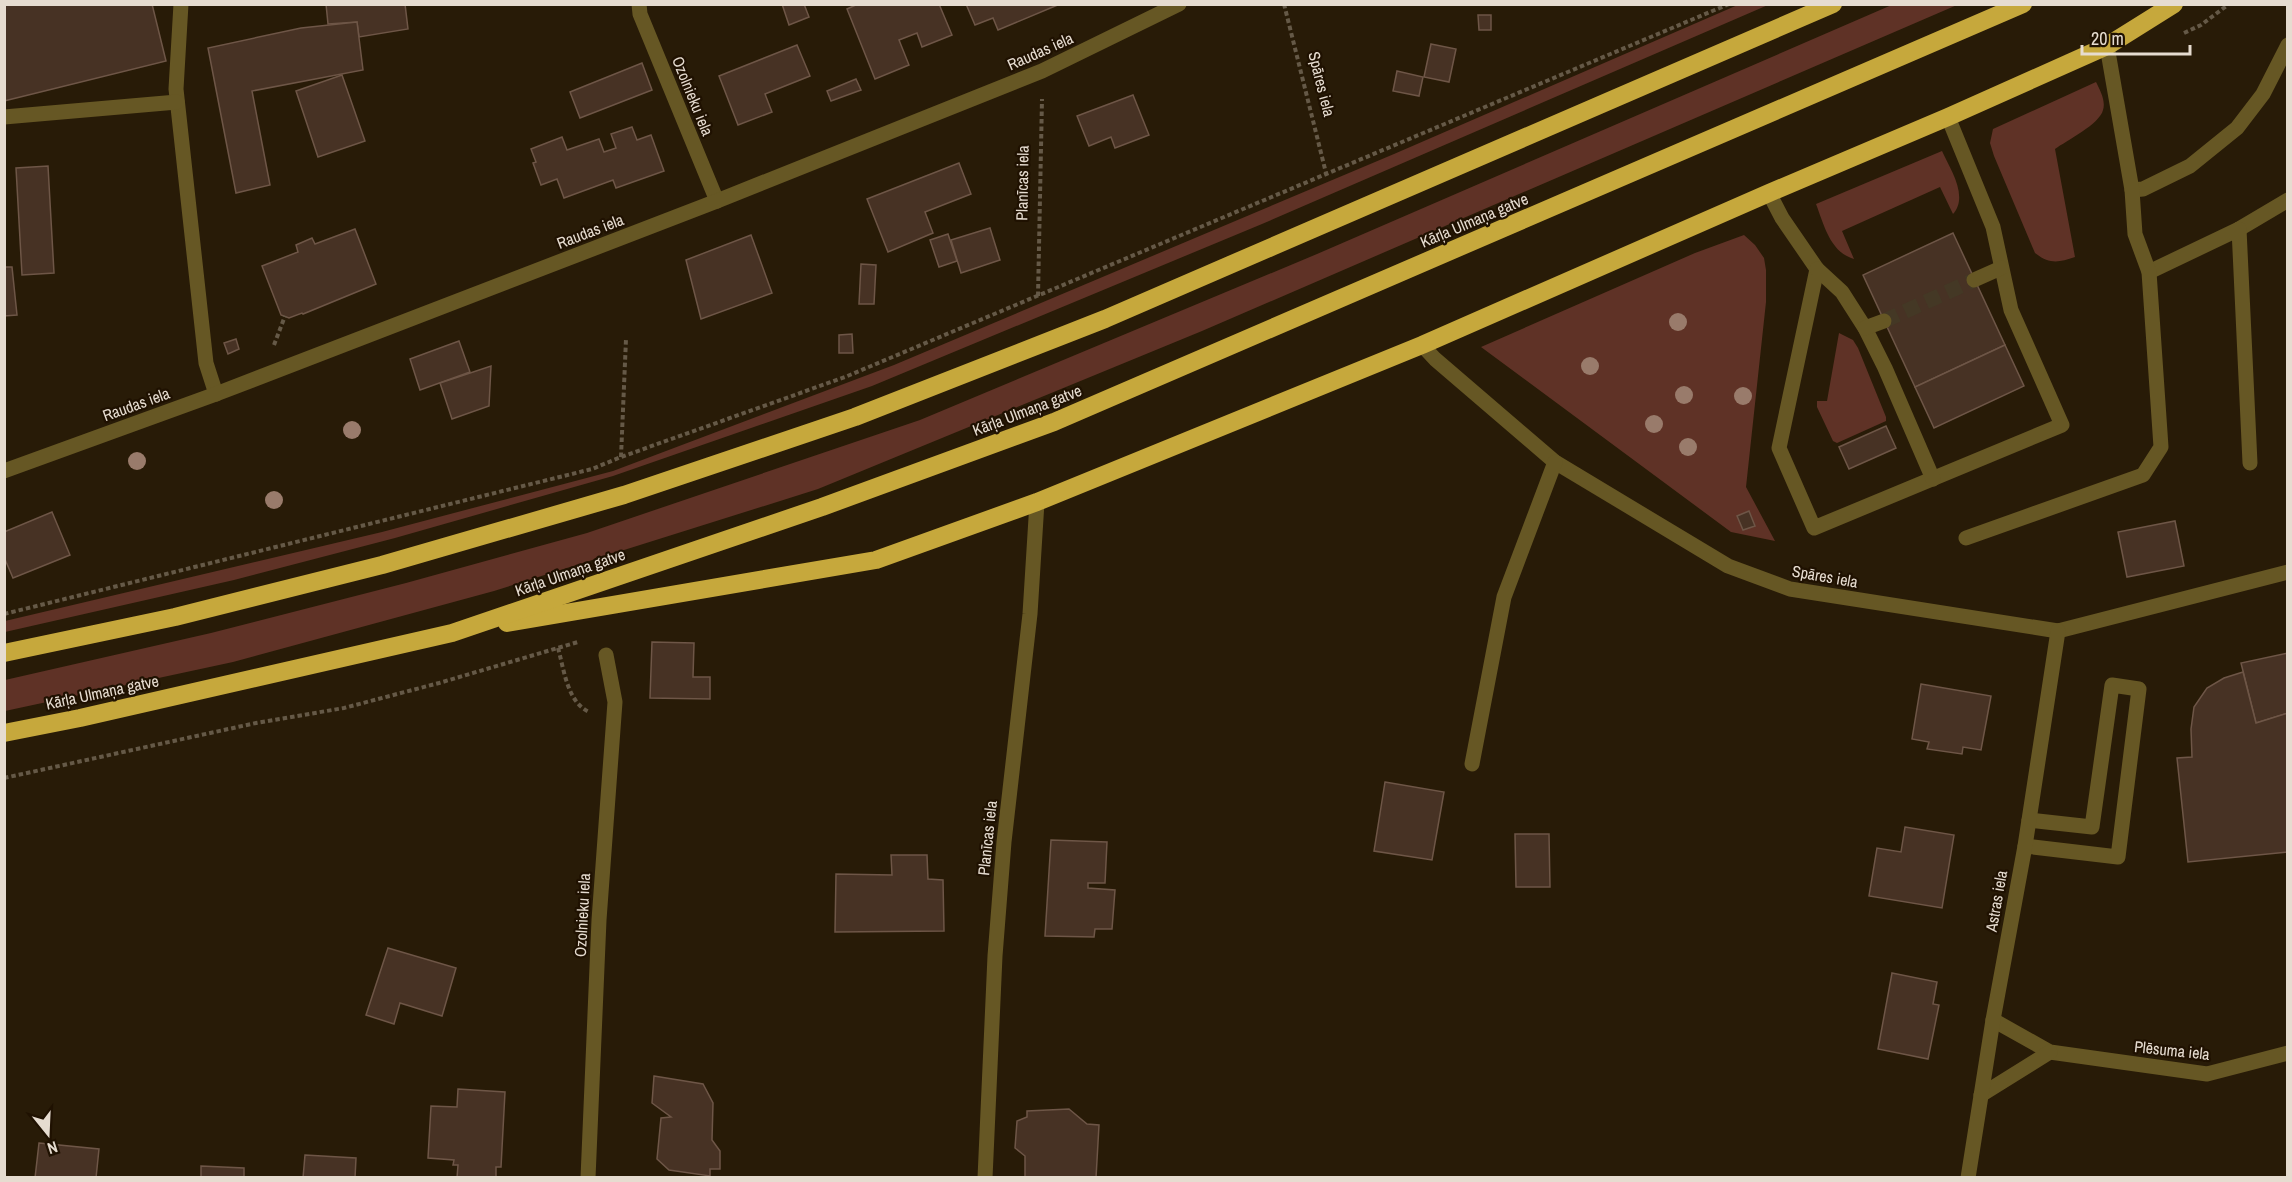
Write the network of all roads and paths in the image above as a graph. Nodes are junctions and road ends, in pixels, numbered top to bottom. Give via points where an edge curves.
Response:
1 (181, 4) edge
2 (639, 4) edge
3 (1179, 4) edge
4 (1284, 4) edge
5 (1729, 4) edge
6 (1833, 4) edge
7 (2023, 4) edge
8 (2174, 4) edge
9 (2288, 45) edge
10 (2107, 46) junction
11 (1042, 71) junction
12 (177, 102) junction
13 (4, 117) edge
14 (1948, 117) junction
15 (1326, 173) junction
16 (2132, 190) junction
17 (1768, 193) junction
18 (2288, 200) edge
19 (717, 201) junction
20 (2239, 229) junction
21 (2001, 268) junction
22 (1817, 269) junction
23 (2150, 272) junction
24 (1974, 280) tunnel mouth
25 (1038, 296) junction
26 (285, 316) dead end
27 (1884, 321) tunnel mouth
28 (1865, 328) junction
29 (627, 339) dead end
30 (1422, 345) junction
31 (272, 351) dead end
32 (216, 394) junction
33 (621, 457) junction
34 (1555, 462) junction
35 (2250, 463) dead end
36 (4, 471) edge
37 (1933, 479) junction
38 (1037, 502) junction
39 (1966, 538) dead end
40 (2288, 572) edge
41 (4, 615) edge
42 (2058, 632) junction
43 (452, 633) junction
44 (558, 648) dead end
45 (4, 653) edge
46 (606, 655) dead end
47 (613, 721) junction
48 (4, 733) edge
49 (1472, 764) dead end
50 (2029, 820) junction
51 (2025, 846) junction
52 (1993, 1020) junction
53 (2050, 1052) junction
54 (2288, 1053) edge
55 (1981, 1095) junction
56 (588, 1178) edge
57 (985, 1178) edge
58 (1968, 1178) edge

1 - 12 street
2 - 19 street, Ozolnieku iela
3 - 11 street, Raudas iela
4 - 15 path, Spāres iela
5 - 15 path
6 - 45 highway via 1105,319 855,417 624,495 382,565 175,617
7 - 43 highway, Kārļa Ulmaņa gatve via 1054,422 822,507
8 - 10 highway
9 - 16 street via 2263,94 2237,128 2190,166 2143,189
10 - 14 highway
10 - 16 street
11 - 19 street, Raudas iela
11 - 25 path, Planīcas iela
12 - 13 street
12 - 32 street via 206,363
14 - 17 highway
14 - 21 street via 1994,227
15 - 25 path
16 - 23 street via 2135,234
17 - 22 street
17 - 30 highway
18 - 20 street
19 - 32 street, Raudas iela
20 - 23 street
20 - 35 street
21 - 24 street
21 - 37 street via 2011,310 2062,425
22 - 28 street via 1842,292
22 - 37 street via 1779,448 1814,528
23 - 39 street via 2161,447 2143,475
25 - 33 path via 845,377
26 - 31 path
27 - 28 street
28 - 37 street
29 - 33 path
30 - 34 street, Spāres iela
30 - 38 highway
32 - 36 street, Raudas iela
33 - 41 path via 592,469
34 - 42 street, Spāres iela via 1728,566 1790,589
34 - 49 street via 1504,597
38 - 43 highway via 876,560
38 - 57 street, Planīcas iela via 1030,614 995,956
40 - 42 street, Spāres iela
42 - 50 street, Astras iela
43 - 48 highway, Kārļa Ulmaņa gatve
44 - 47 path via 571,693 582,709
46 - 47 street, Ozolnieku iela via 615,702
47 - 56 street, Ozolnieku iela via 599,920
50 - 51 street, Astras iela
50 - 51 street via 2092,827 2112,685 2139,689 2118,856
51 - 52 street, Astras iela
52 - 53 street, Plēsuma iela
52 - 55 street, Astras iela
53 - 54 street, Plēsuma iela via 2207,1074
53 - 55 street
55 - 58 street, Astras iela

